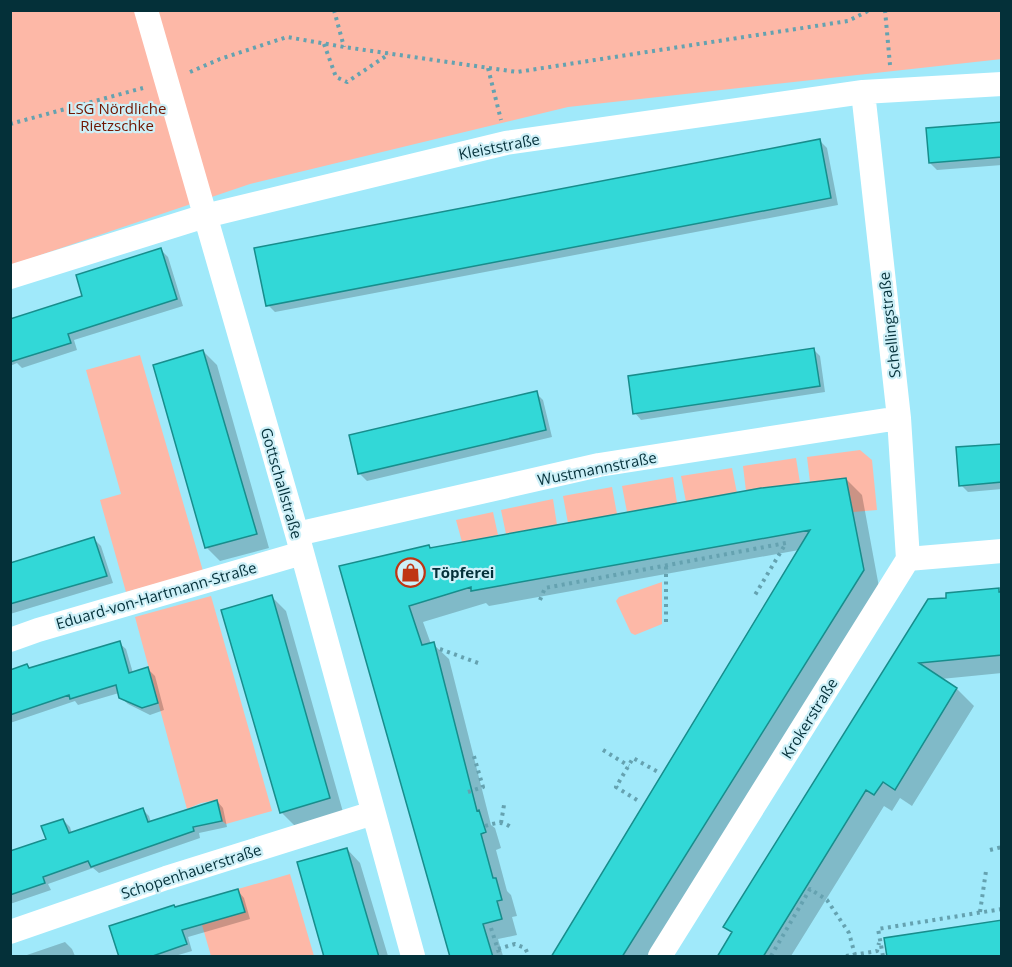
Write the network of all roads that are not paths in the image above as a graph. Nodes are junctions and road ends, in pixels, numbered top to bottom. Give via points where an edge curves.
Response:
1 (146, 10) edge
2 (1002, 84) edge
3 (863, 92) junction
4 (205, 216) junction
5 (10, 277) edge
6 (899, 418) junction
7 (300, 543) junction
8 (1002, 551) edge
9 (908, 559) junction
10 (10, 640) edge
11 (373, 813) junction
12 (10, 932) edge
13 (413, 957) edge
14 (660, 957) edge

1 - 4 street, Gottschallstraße
2 - 3 street, Kleiststraße
3 - 4 street, Kleiststraße via 506,143
3 - 6 street, Schellingstraße
4 - 5 street, Kleiststraße
4 - 7 street, Gottschallstraße
6 - 7 street, Wustmannstraße via 599,465
6 - 9 street, Schellingstraße
7 - 10 street, Eduard-von-Hartmann-Straße
7 - 11 street, Gottschallstraße
8 - 9 street
9 - 14 street, Krokerstraße
11 - 12 street, Schopenhauerstraße
11 - 13 street, Gottschallstraße

